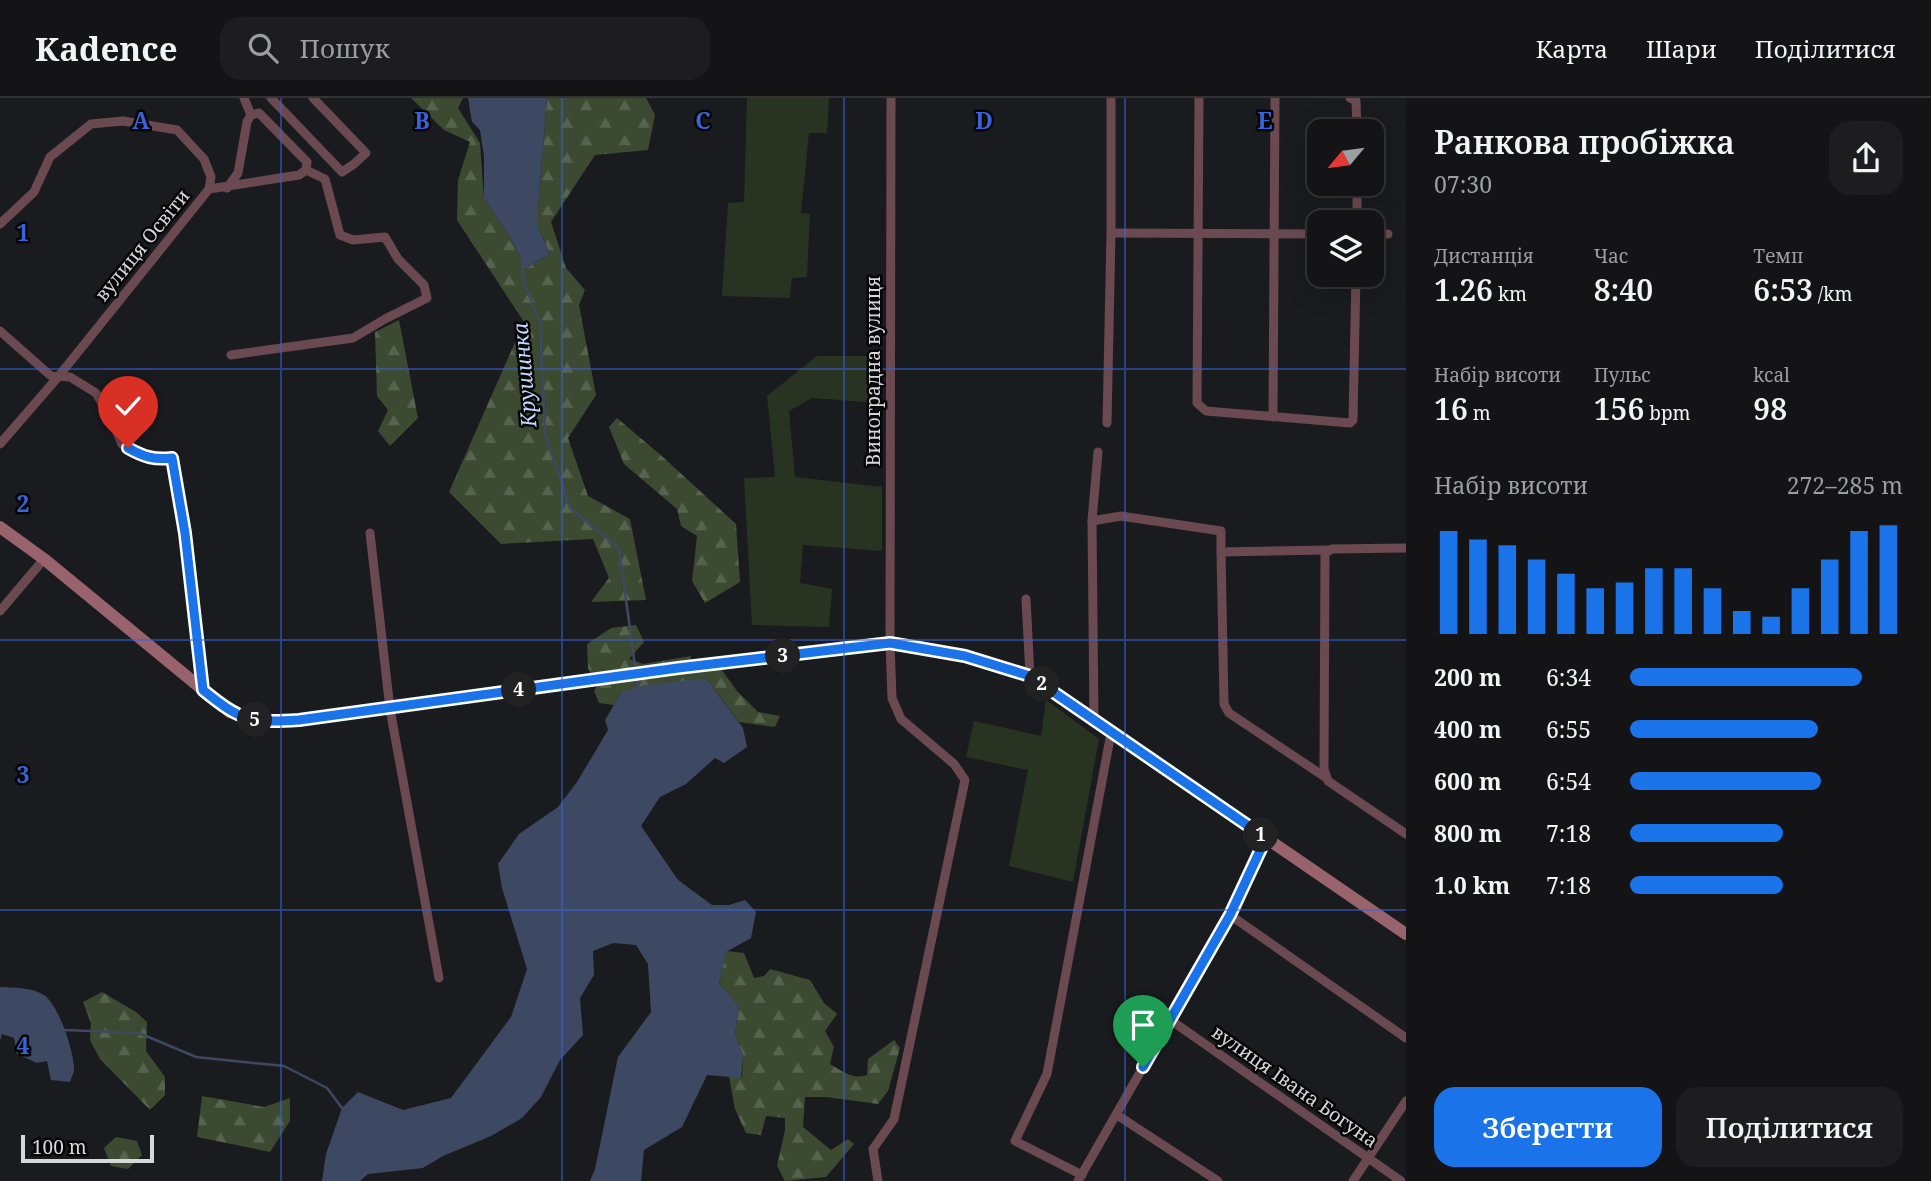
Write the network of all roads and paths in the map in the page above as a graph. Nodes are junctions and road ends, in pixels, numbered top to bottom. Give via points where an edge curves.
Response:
1 (244, 98) edge
2 (271, 98) edge
3 (313, 98) edge
4 (891, 98) edge
5 (1111, 98) edge
6 (1199, 98) edge
7 (1275, 98) edge
8 (1350, 98) edge
9 (251, 116) junction
10 (1357, 119) edge
11 (306, 170) junction
12 (342, 172) junction
13 (325, 178) junction
14 (227, 188) junction
15 (209, 189) junction
16 (0, 224) edge
17 (1111, 233) junction
18 (1199, 233) junction
19 (1275, 234) junction
20 (1307, 234) edge
21 (1384, 234) edge
22 (1388, 234) dead end
23 (1356, 287) edge
24 (0, 331) edge
25 (231, 355) dead end
26 (58, 377) junction
27 (1273, 417) junction
28 (1107, 423) dead end
29 (0, 444) edge
30 (1098, 452) dead end
31 (1092, 521) junction
32 (370, 533) dead end
33 (3, 534) edge
34 (1406, 548) edge
35 (1328, 550) junction
36 (1221, 552) junction
37 (44, 559) junction
38 (1026, 600) dead end
39 (0, 611) edge
40 (890, 643) junction
41 (1030, 676) junction
42 (203, 690) junction
43 (390, 709) junction
44 (1094, 721) junction
45 (1111, 733) junction
46 (1325, 777) junction
47 (1406, 834) edge
48 (1266, 838) junction
49 (1230, 915) junction
50 (1406, 934) edge
51 (439, 978) dead end
52 (1169, 1019) junction
53 (1406, 1038) edge
54 (1406, 1101) edge
55 (1117, 1115) junction
56 (1368, 1159) junction
57 (1080, 1178) edge
58 (878, 1181) edge
59 (1218, 1181) edge
60 (1353, 1181) edge
61 (1401, 1181) edge

1 - 9 street
2 - 12 street
3 - 12 street via 366,153
4 - 40 street, Виноградна вулиця
5 - 17 street
6 - 18 street
7 - 19 street
8 - 10 street via 1356,101
9 - 11 street via 259,113 307,162
9 - 14 street via 239,173
11 - 13 street
11 - 14 street via 299,176
12 - 13 street
13 - 25 street via 341,235 352,240 385,237 424,285 426,298 353,338
14 - 15 street
15 - 16 street, вулиця Освіти via 211,177 204,159 177,130 123,121 91,124 50,157 34,192
15 - 26 street, вулиця Освіти
17 - 18 street
17 - 28 street
18 - 19 street
18 - 27 street via 1197,403 1206,411
19 - 20 street
19 - 27 street
21 - 22 street
23 - 27 street via 1353,420 1347,424
24 - 26 street via 51,376
26 - 29 street, вулиця Освіти
26 - 42 street via 70,377 96,393 122,444 144,457 172,458
30 - 31 street
31 - 36 street via 1121,516 1221,531
31 - 44 street
32 - 43 street
33 - 37 street
34 - 35 street
35 - 36 street
35 - 46 street
36 - 46 street via 1224,704 1229,713
37 - 39 street
37 - 42 street
38 - 41 street
40 - 41 street via 965,656
40 - 43 street
40 - 58 street, Виноградна вулиця via 892,698 901,719 954,764 965,780 894,1119 873,1149
41 - 44 street
42 - 43 street via 230,712 261,722
43 - 51 street
44 - 45 street
45 - 48 street
45 - 57 street via 1047,1074 1015,1141
46 - 47 street
48 - 49 street
48 - 50 street
49 - 52 street
49 - 53 street
52 - 55 street
52 - 56 street, вулиця Івана Богуна
54 - 56 street
55 - 57 street
55 - 59 street
56 - 60 street
56 - 61 street, вулиця Івана Богуна

